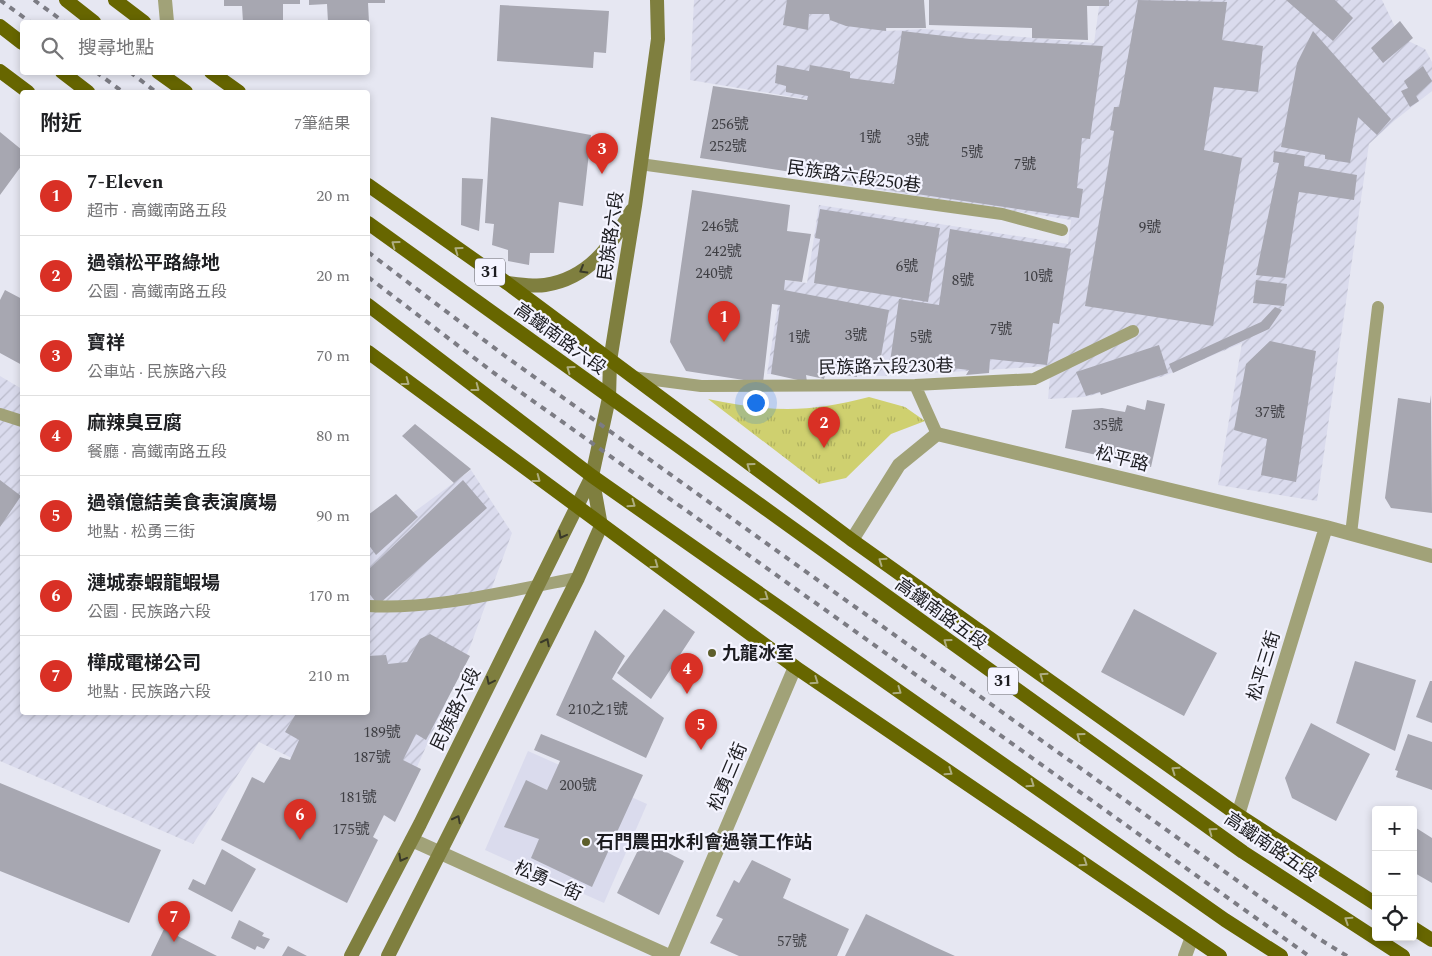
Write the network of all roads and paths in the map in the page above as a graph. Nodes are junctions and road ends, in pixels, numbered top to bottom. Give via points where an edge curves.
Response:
1 (66, 0) edge
2 (115, 0) edge
3 (165, 0) edge
4 (657, 0) edge
5 (91, 20) edge
6 (141, 20) edge
7 (167, 20) edge
8 (0, 26) edge
9 (20, 41) edge
10 (0, 71) edge
11 (66, 75) edge
12 (162, 75) edge
13 (215, 75) edge
14 (25, 90) edge
15 (85, 90) edge
16 (183, 90) edge
17 (236, 90) edge
18 (640, 164) junction
19 (370, 186) edge
20 (635, 206) junction
21 (370, 224) edge
22 (1062, 230) dead end
23 (507, 283) junction
24 (370, 307) edge
25 (1378, 307) dead end
26 (1133, 331) dead end
27 (370, 354) edge
28 (610, 361) junction
29 (630, 376) junction
30 (915, 385) junction
31 (610, 398) junction
32 (0, 414) edge
33 (20, 420) edge
34 (937, 434) junction
35 (592, 476) junction
36 (577, 509) junction
37 (601, 526) junction
38 (1326, 527) junction
39 (1351, 534) junction
40 (852, 540) junction
41 (1432, 556) edge
42 (578, 578) junction
43 (538, 586) junction
44 (370, 606) edge
45 (795, 667) junction
46 (1238, 815) junction
47 (412, 840) junction
48 (440, 854) junction
49 (1372, 901) edge
50 (1417, 931) edge
51 (1192, 937) junction
52 (1432, 940) edge
53 (351, 956) edge
54 (388, 956) edge
55 (671, 956) edge
56 (1185, 956) edge
57 (1220, 956) edge
58 (1281, 956) edge
59 (1403, 956) edge

1 - 5 main road
2 - 6 main road
3 - 7 street
4 - 18 main road, 民族路六段 via 658,39
8 - 9 main road
10 - 14 main road
11 - 15 main road
12 - 16 main road
13 - 17 main road
18 - 20 main road, 民族路六段
18 - 22 lane, 民族路六段250巷 via 1002,214
23 -> 19 main road, 高鐵南路六段 / 31
20 -> 23 main road via 610,247 589,267 544,285
20 - 28 main road, 民族路六段
31 -> 21 main road, 高鐵南路六段 / 31
23 - 28 main road, 高鐵南路六段 / 31
24 -> 35 main road
25 - 39 lane
26 - 30 lane, 民族路六段230巷 via 1034,379
27 -> 36 main road
28 - 29 main road, 高鐵南路五段 / 31
28 - 31 main road, 民族路六段
29 - 30 lane, 民族路六段230巷 via 701,386
40 -> 29 main road, 高鐵南路五段 / 31
30 - 34 lane
31 - 35 main road, 民族路六段
59 -> 31 main road, 高鐵南路五段 / 31 via 1242,852
32 - 33 lane
34 - 38 street, 松平路
34 - 40 street via 899,465
35 - 36 main road, 民族路六段
35 - 37 main road, 民族路六段
35 -> 58 main road
36 - 37 main road
36 -> 43 main road, 民族路六段
37 - 42 main road
37 -> 45 main road
38 - 39 street, 松平路
38 - 46 street, 松平三街
39 - 41 street, 松平路
46 -> 40 main road, 高鐵南路五段 / 31
42 - 43 lane
48 -> 42 main road
43 - 44 lane via 390,608
43 -> 47 main road, 民族路六段
45 -> 51 main road
45 - 55 street, 松勇三街
46 - 49 main road, 高鐵南路五段 / 31
47 - 48 street, 松勇一街
47 -> 53 main road, 民族路六段
48 - 54 main road
48 - 55 street, 松勇一街
50 - 52 main road
51 - 56 street
51 - 57 main road

